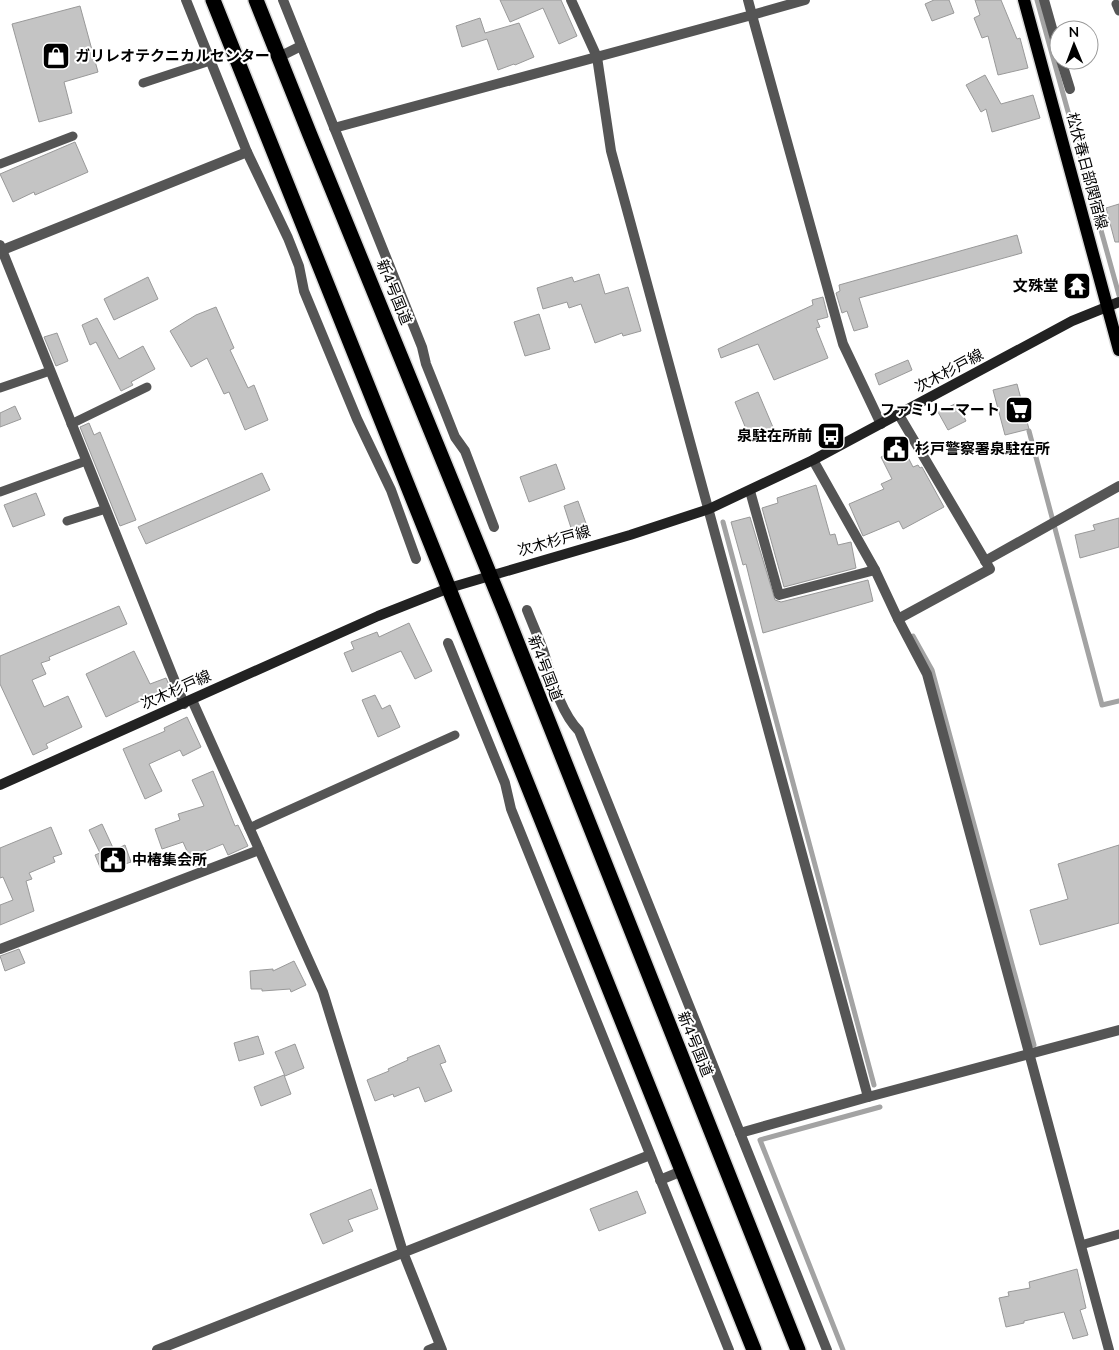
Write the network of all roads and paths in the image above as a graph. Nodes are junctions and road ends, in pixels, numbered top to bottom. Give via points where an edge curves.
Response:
1 (186, 0) edge
2 (213, 0) edge
3 (256, 0) edge
4 (283, 0) edge
5 (571, 0) edge
6 (748, 0) edge
7 (805, 0) edge
8 (1024, 0) edge
9 (1044, 0) edge
10 (752, 15) junction
11 (1050, 20) edge
12 (301, 46) junction
13 (279, 57) junction
14 (597, 57) junction
15 (210, 60) junction
16 (1064, 70) edge
17 (144, 83) dead end
18 (1070, 89) dead end
19 (334, 128) junction
20 (73, 136) dead end
21 (247, 152) junction
22 (0, 164) edge
23 (304, 226) junction
24 (288, 238) junction
25 (1, 249) edge
26 (1113, 304) edge
27 (1119, 350) edge
28 (50, 371) junction
29 (148, 387) dead end
30 (0, 388) edge
31 (899, 415) junction
32 (71, 424) junction
33 (881, 424) junction
34 (814, 460) junction
35 (86, 461) junction
36 (1119, 486) edge
37 (750, 491) junction
38 (0, 492) edge
39 (106, 509) junction
40 (709, 509) junction
41 (67, 521) dead end
42 (494, 527) dead end
43 (416, 559) dead end
44 (985, 561) junction
45 (875, 570) junction
46 (490, 576) junction
47 (449, 588) junction
48 (527, 610) dead end
49 (898, 619) junction
50 (448, 643) dead end
51 (555, 686) junction
52 (536, 693) junction
53 (188, 702) junction
54 (455, 735) dead end
55 (515, 753) junction
56 (497, 760) junction
57 (0, 785) edge
58 (249, 828) junction
59 (259, 850) junction
60 (0, 950) edge
61 (1119, 1030) edge
62 (1030, 1054) junction
63 (868, 1097) junction
64 (740, 1133) junction
65 (650, 1155) junction
66 (682, 1171) junction
67 (660, 1180) junction
68 (1119, 1234) edge
69 (1081, 1245) junction
70 (403, 1252) junction
71 (441, 1347) edge
72 (157, 1350) edge
73 (428, 1350) edge
74 (729, 1350) edge
75 (754, 1350) edge
76 (798, 1350) edge
77 (827, 1350) edge
78 (1109, 1350) edge

1 - 15 street
2 - 23 highway
3 - 13 highway, 新4号国道
4 - 12 street
5 - 14 street
6 - 10 street
7 - 10 street
8 - 26 main road, 松伏春日部関宿線
9 - 11 street
10 - 14 street
10 - 33 street via 844,344
12 - 13 street
12 - 19 street
13 - 46 highway, 新4号国道
14 - 19 street
14 - 40 street via 612,151
15 - 17 lane
15 - 21 street
16 - 18 street
19 - 42 street via 455,438 465,451
20 - 22 lane
21 - 24 street
21 - 25 street
23 - 24 street
23 - 47 highway
24 - 43 street via 304,291 357,419 391,490
25 - 28 street
26 - 27 main road, 松伏春日部関宿線
26 - 31 main road, 次木杉戸線 via 1072,321
28 - 30 lane
28 - 32 street
29 - 32 lane
31 - 33 main road, 次木杉戸線
31 - 44 street
32 - 35 street
33 - 34 main road, 次木杉戸線
34 - 37 main road, 次木杉戸線
34 - 45 street
35 - 38 lane
35 - 39 street
36 - 44 street
37 - 40 main road, 次木杉戸線
37 - 45 street via 779,594
39 - 41 lane
39 - 53 street
40 - 46 main road, 次木杉戸線
40 - 63 street
44 - 49 street via 990,569
45 - 49 street
46 - 47 main road, 次木杉戸線
46 - 52 highway, 新4号国道
47 - 53 main road, 次木杉戸線 via 378,616
47 - 55 highway
48 - 51 street
49 - 62 street via 927,674
50 - 56 street
51 - 52 street
51 - 64 street via 570,722 579,731
52 - 76 highway, 新4号国道
53 - 57 main road, 次木杉戸線
53 - 58 street
54 - 58 lane
55 - 56 street
55 - 66 highway
56 - 65 street via 511,809
58 - 59 street
59 - 60 street
59 - 70 street via 323,992
61 - 62 street
62 - 63 street
62 - 69 street
63 - 64 street
64 - 77 street
65 - 67 street
65 - 70 street
66 - 67 street
66 - 75 highway
67 - 74 street
68 - 69 lane
69 - 78 street
70 - 71 street
70 - 72 street
71 - 73 lane

